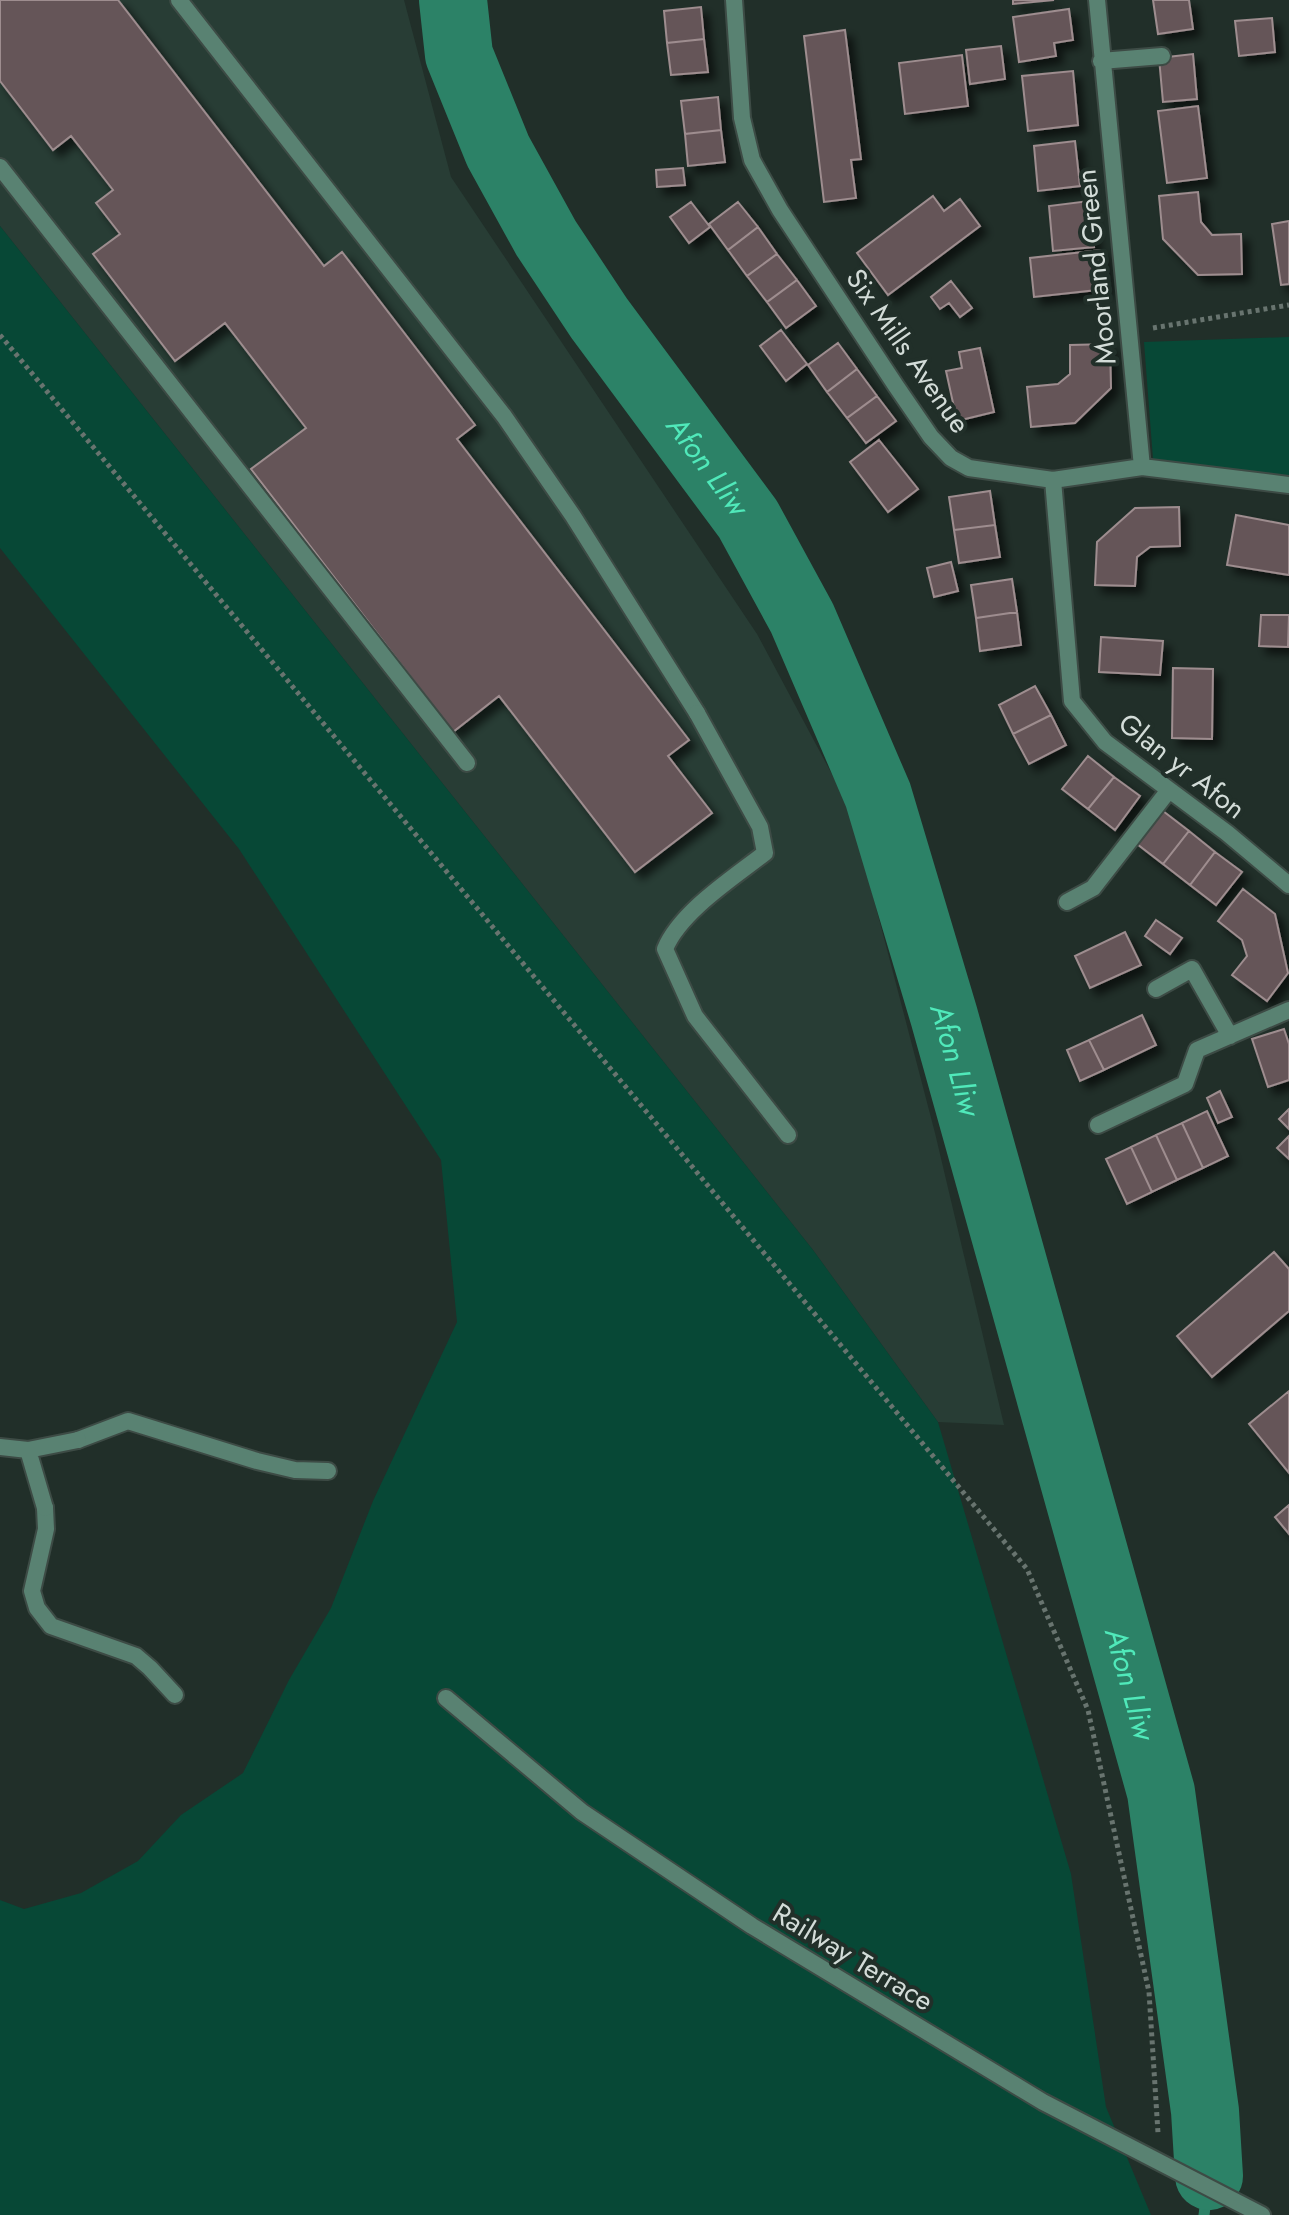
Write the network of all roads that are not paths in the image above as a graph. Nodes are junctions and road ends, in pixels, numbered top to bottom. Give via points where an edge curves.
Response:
1 (179, 0) edge
2 (734, 0) edge
3 (1097, 0) edge
4 (1162, 56) dead end
5 (1101, 61) junction
6 (0, 167) edge
7 (1142, 467) junction
8 (1053, 480) junction
9 (1289, 485) edge
10 (467, 763) dead end
11 (1169, 790) junction
12 (1289, 885) edge
13 (1067, 902) dead end
14 (1156, 989) dead end
15 (1289, 1010) edge
16 (1230, 1036) junction
17 (1098, 1125) dead end
18 (788, 1135) dead end
19 (0, 1447) edge
20 (28, 1450) junction
21 (328, 1471) dead end
22 (175, 1695) dead end
23 (446, 1698) dead end
24 (1262, 2215) edge

1 - 18 street via 504,416 697,713 760,827 765,853 693,911 671,934 665,949 695,1016
2 - 8 street, Six Mills Avenue via 742,118 752,160 796,236 931,437 951,458 969,468
3 - 5 street, Moorland Green
4 - 5 street
5 - 7 street, Moorland Green
6 - 10 street
7 - 8 street, Six Mills Avenue
7 - 9 street, Six Mills Avenue
8 - 11 street, Glan yr Afon via 1072,701 1105,742
11 - 12 street, Glan yr Afon
11 - 13 street via 1093,888
14 - 16 street via 1192,969
15 - 16 street
16 - 17 street via 1197,1050 1185,1084
19 - 20 street
20 - 21 street via 78,1440 128,1421 257,1461
20 - 22 street via 45,1508 46,1529 32,1591 37,1608 51,1626 136,1656
23 - 24 street, Railway Terrace via 582,1812 752,1926 1043,2102

